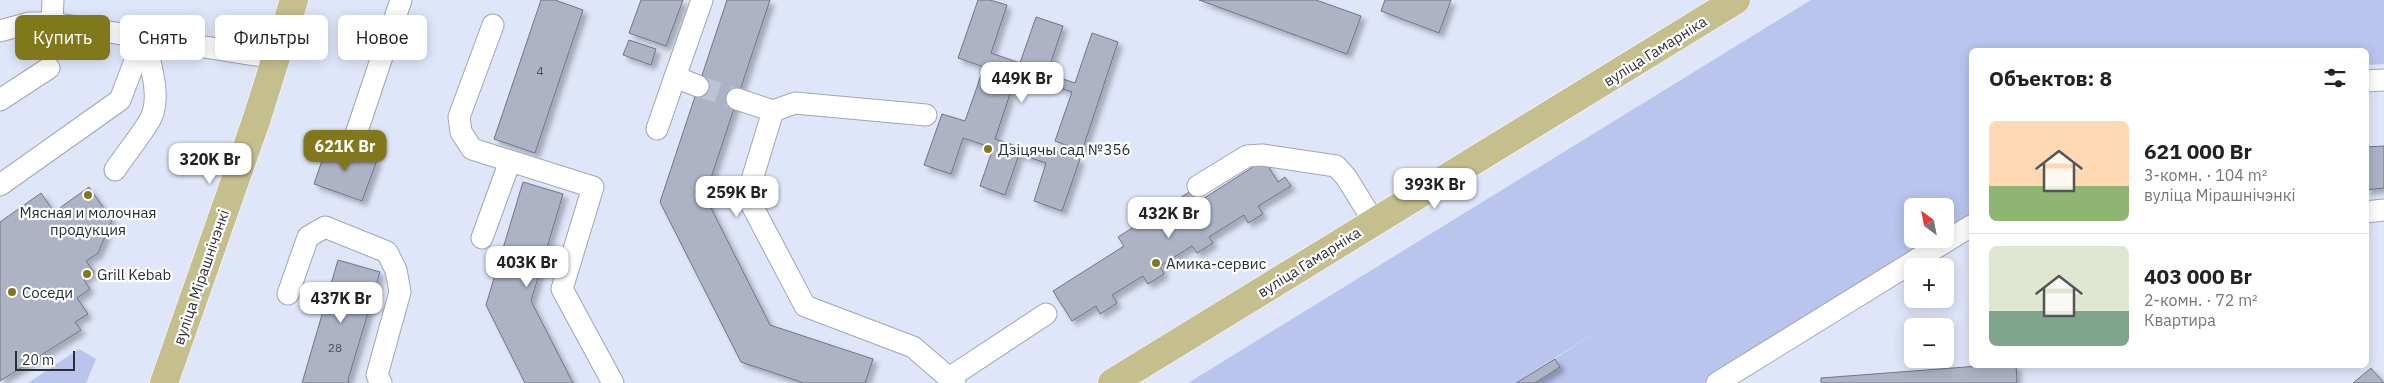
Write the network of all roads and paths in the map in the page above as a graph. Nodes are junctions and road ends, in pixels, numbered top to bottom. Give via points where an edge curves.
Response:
1 (53, 0) edge
2 (294, 0) edge
3 (401, 0) edge
4 (702, 0) edge
5 (1736, 0) edge
6 (52, 15) edge
7 (289, 15) edge
8 (493, 25) dead end
9 (15, 27) edge
10 (0, 31) edge
11 (135, 60) edge
12 (149, 60) edge
13 (274, 60) edge
14 (49, 68) dead end
15 (675, 77) junction
16 (2384, 80) edge
17 (2369, 81) edge
18 (698, 86) tunnel mouth
19 (737, 99) tunnel mouth
20 (0, 100) edge
21 (773, 112) junction
22 (926, 115) dead end
23 (657, 129) dead end
24 (356, 134) dead end
25 (510, 162) junction
26 (115, 170) dead end
27 (0, 185) edge
28 (1198, 186) dead end
29 (2384, 210) edge
30 (2369, 212) edge
31 (1374, 222) junction
32 (1969, 227) edge
33 (482, 238) dead end
34 (288, 294) dead end
35 (1046, 314) dead end
36 (952, 380) edge
37 (164, 383) edge
38 (381, 383) edge
39 (612, 383) edge
40 (1112, 383) edge
41 (1716, 383) edge

1 - 6 street
2 - 7 main road, вуліца Мірашнічэнкі
3 - 24 street
4 - 15 street
5 - 31 main road, вуліца Гамарніка
8 - 25 street via 459,117 461,132 472,150
9 - 10 street
11 - 27 street via 120,100
12 - 26 street via 154,101 151,117
13 - 37 main road, вуліца Мірашнічэнкі
14 - 20 street
15 - 18 street
15 - 23 street
16 - 17 street
19 - 21 street
21 - 22 street via 794,103
21 - 36 street via 747,196 805,306 913,347
25 - 33 street
25 - 39 street via 593,187 562,289
28 - 31 street via 1247,156 1262,155 1336,166
29 - 30 street
31 - 40 main road, вуліца Гамарніка
32 - 41 street
34 - 38 street via 308,236 325,227 387,252 396,270 400,292 377,375
35 - 36 street

